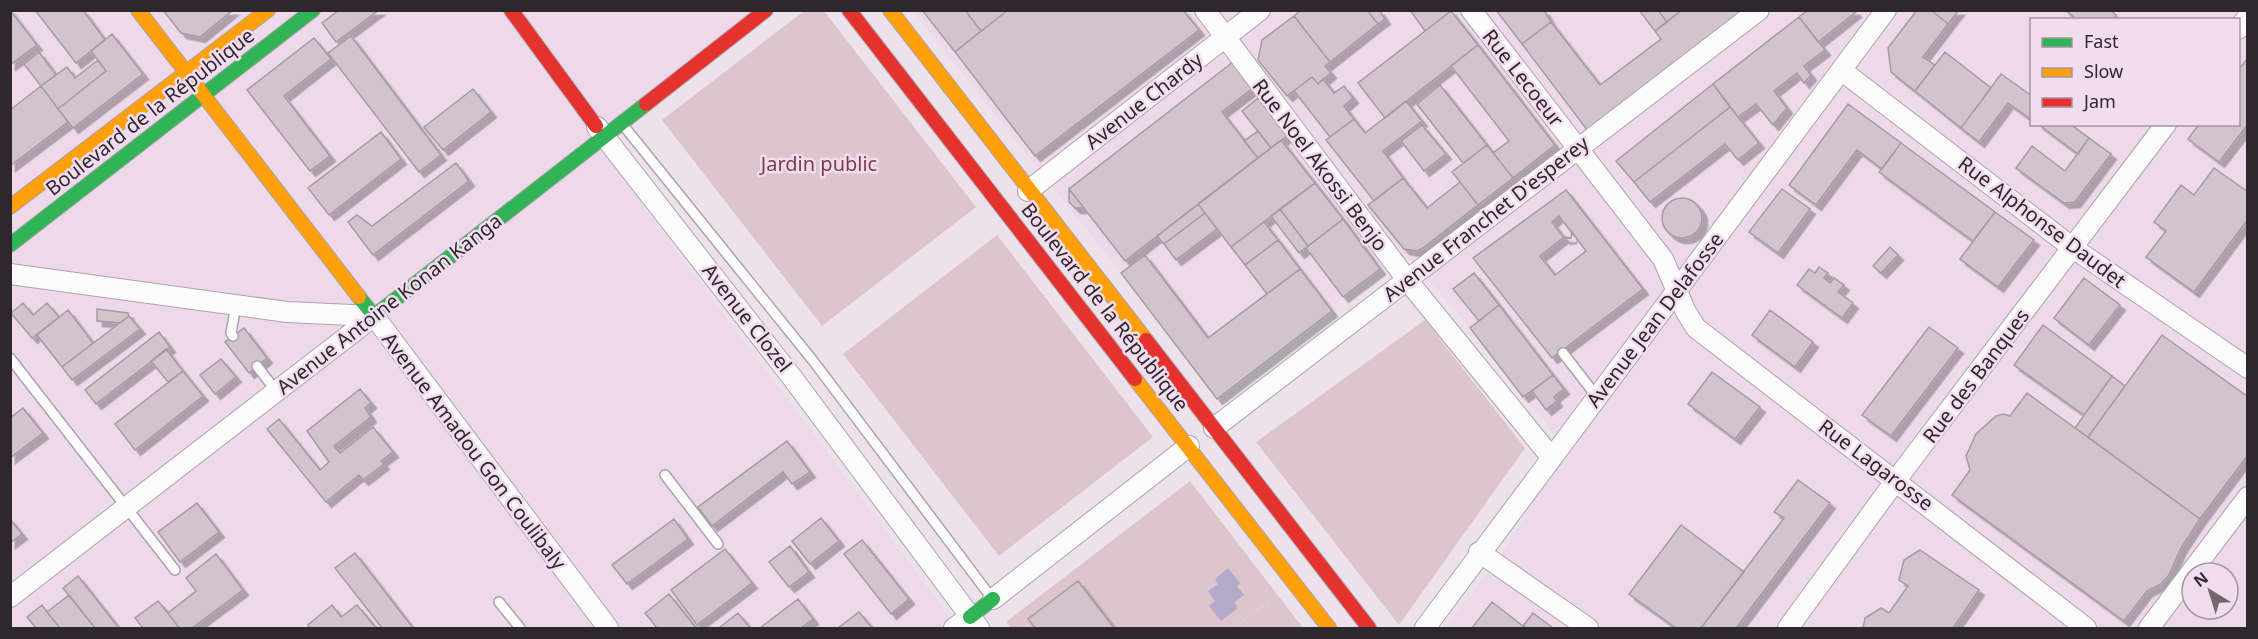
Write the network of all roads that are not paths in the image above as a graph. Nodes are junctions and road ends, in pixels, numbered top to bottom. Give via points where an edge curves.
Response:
1 (138, 10) edge
2 (268, 10) edge
3 (313, 10) edge
4 (511, 10) edge
5 (766, 10) edge
6 (849, 10) edge
7 (890, 10) edge
8 (1205, 10) edge
9 (1260, 10) edge
10 (1471, 10) edge
11 (1759, 10) edge
12 (1886, 10) edge
13 (1224, 38) junction
14 (1841, 70) junction
15 (188, 73) junction
16 (203, 93) junction
17 (622, 124) junction
18 (2164, 126) edge
19 (601, 132) junction
20 (1577, 147) junction
21 (1028, 191) junction
22 (10, 207) edge
23 (10, 245) edge
24 (2073, 248) junction
25 (10, 274) edge
26 (1408, 281) junction
27 (1678, 292) junction
28 (236, 305) junction
29 (374, 316) junction
30 (233, 336) dead end
31 (1563, 353) dead end
32 (10, 358) edge
33 (257, 366) dead end
34 (2247, 368) edge
35 (276, 391) junction
36 (1597, 397) junction
37 (1201, 437) junction
38 (1551, 457) junction
39 (665, 475) dead end
40 (1896, 480) junction
41 (2247, 497) edge
42 (125, 507) junction
43 (718, 544) dead end
44 (1479, 552) junction
45 (175, 570) dead end
46 (10, 597) edge
47 (993, 598) junction
48 (500, 602) dead end
49 (974, 622) edge
50 (520, 628) edge
51 (608, 628) edge
52 (954, 628) edge
53 (1329, 628) edge
54 (1369, 628) edge
55 (1425, 628) edge
56 (1588, 628) edge
57 (1788, 628) edge
58 (2086, 628) edge
59 (2150, 628) edge

1 - 15 main road, Avenue Amadou Gon Coulibaly
2 - 15 main road, Boulevard de la République
3 - 16 main road, Boulevard de la République
4 - 19 main road, Avenue Clozel
5 - 17 main road, Avenue Antoine Konan Kanga
6 - 37 main road, Boulevard de la République
7 - 21 main road, Boulevard de la République
8 - 13 street, Rue Noel Akossi Benjo
9 - 13 street, Avenue Chardy
10 - 20 street, Rue Lecoeur
11 - 20 street, Avenue Franchet D'esperey
12 - 14 street, Avenue Jean Delafosse
13 - 21 street, Avenue Chardy
13 - 26 street, Rue Noel Akossi Benjo
14 - 24 street, Rue Alphonse Daudet
14 - 27 street, Avenue Jean Delafosse
15 - 16 main road, Avenue Amadou Gon Coulibaly
15 - 22 main road, Boulevard de la République
16 - 23 main road, Boulevard de la République
16 - 29 main road, Avenue Amadou Gon Coulibaly
17 - 19 main road, Avenue Antoine Konan Kanga
17 - 47 lane via 813,360
18 - 24 street, Rue des Banques
19 - 29 main road, Avenue Antoine Konan Kanga
19 - 49 street, Avenue Clozel via 791,376
20 - 26 street, Avenue Franchet D'esperey
20 - 27 street, Rue Lecoeur via 1663,259
21 - 37 main road, Boulevard de la République
24 - 34 street, Rue Alphonse Daudet
24 - 40 street, Rue des Banques
25 - 28 street
26 - 37 street, Avenue Franchet D'esperey
26 - 38 street, Rue Noel Akossi Benjo
27 - 36 street, Avenue Jean Delafosse
27 - 40 street, Rue Lagarosse via 1696,328
28 - 29 street
28 - 30 lane
29 - 35 street, Avenue Antoine Konan Kanga
29 - 51 street, Avenue Amadou Gon Coulibaly
31 - 36 lane
32 - 42 lane
33 - 35 lane
35 - 42 street, Avenue Antoine Konan Kanga
36 - 38 street, Avenue Jean Delafosse
37 - 47 street, Avenue Franchet D'esperey
37 - 53 main road, Boulevard de la République via 1293,583
37 - 54 main road, Boulevard de la République
38 - 44 street, Avenue Jean Delafosse
39 - 43 lane
40 - 57 street, Rue des Banques
40 - 58 street, Rue Lagarosse
41 - 59 street
42 - 45 lane
42 - 46 street, Avenue Antoine Konan Kanga
44 - 55 street, Avenue Jean Delafosse
44 - 56 street
47 - 49 main road
48 - 50 lane
49 - 52 street

